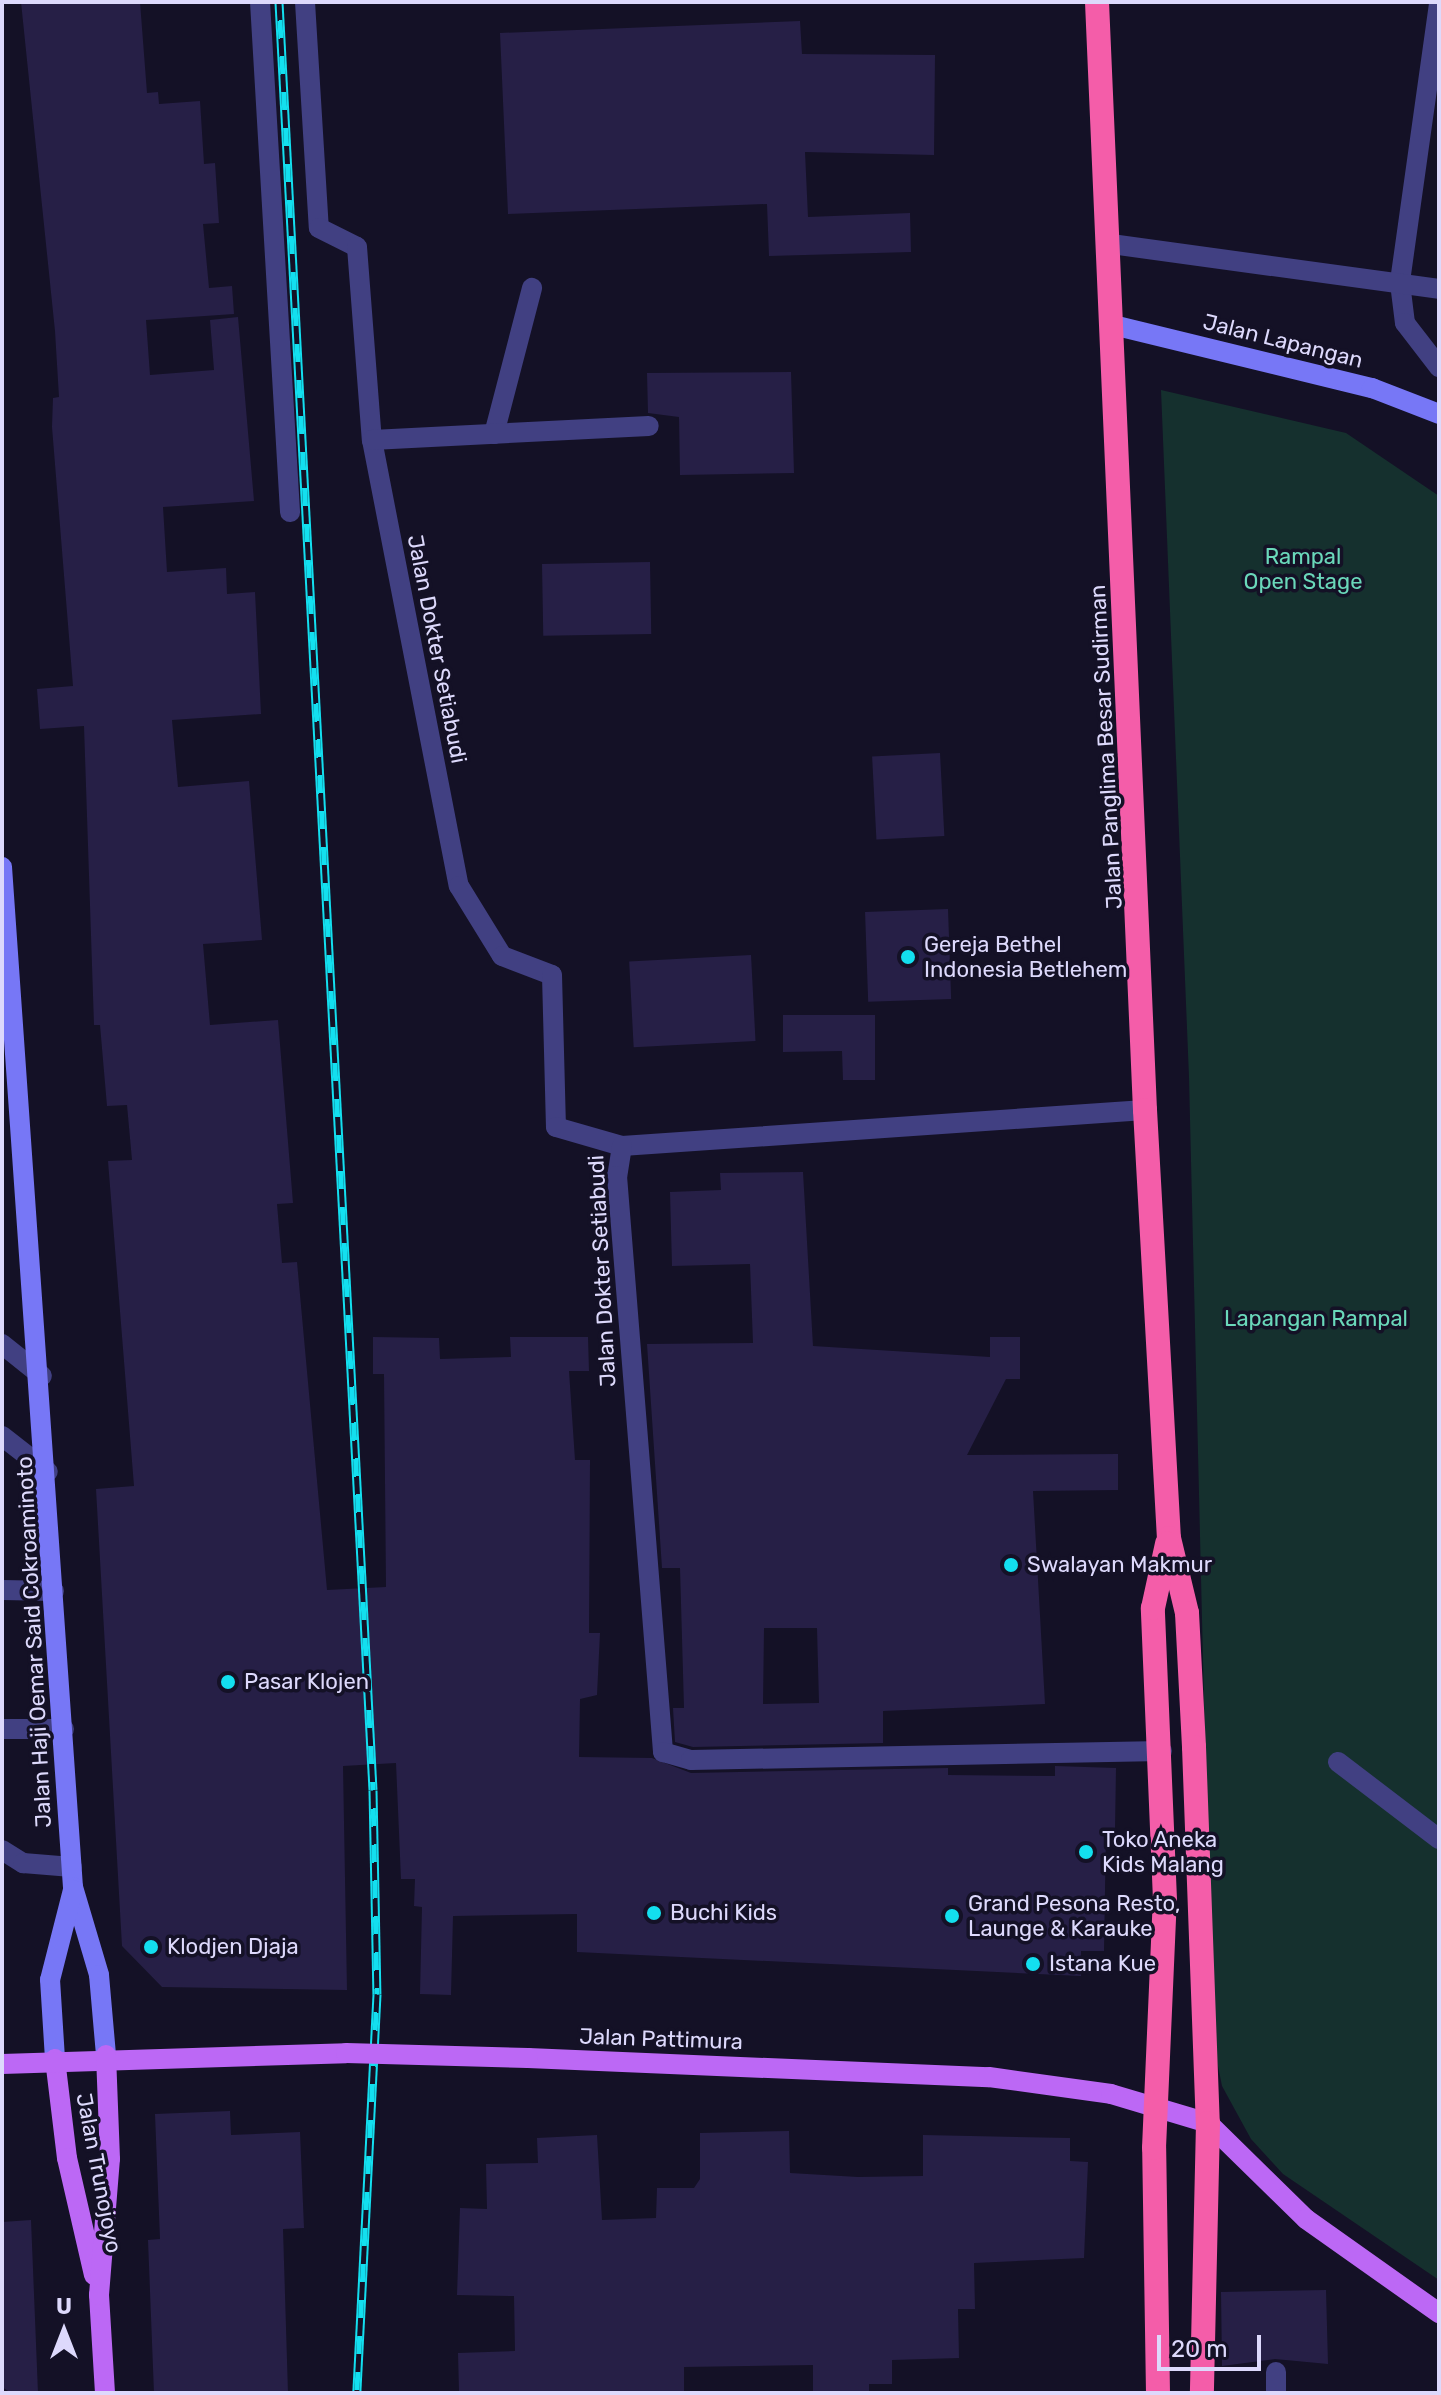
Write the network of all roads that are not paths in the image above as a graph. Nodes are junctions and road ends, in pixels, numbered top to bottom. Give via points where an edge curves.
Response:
1 (260, 2) edge
2 (305, 2) edge
3 (1097, 2) edge
4 (1439, 4) edge
5 (1111, 244) junction
6 (1400, 283) junction
7 (532, 288) dead end
8 (1439, 289) edge
9 (1113, 325) junction
10 (1439, 367) edge
11 (1439, 414) edge
12 (649, 426) dead end
13 (494, 434) junction
14 (372, 440) junction
15 (290, 512) dead end
16 (2, 867) edge
17 (1145, 1110) junction
18 (622, 1146) junction
19 (2, 1344) edge
20 (42, 1376) junction
21 (2, 1436) edge
22 (48, 1472) junction
23 (1169, 1538) junction
24 (2, 1590) edge
25 (54, 1591) junction
26 (2, 1729) edge
27 (64, 1729) junction
28 (1162, 1751) junction
29 (1338, 1762) dead end
30 (1439, 1839) edge
31 (2, 1850) edge
32 (72, 1877) junction
33 (106, 2055) junction
34 (55, 2059) junction
35 (2, 2064) edge
36 (1156, 2108) junction
37 (1208, 2123) junction
38 (99, 2295) junction
39 (1439, 2313) edge
40 (1276, 2372) dead end
41 (105, 2393) edge
42 (1158, 2393) edge
43 (1202, 2393) edge
44 (1276, 2393) edge

1 - 15 street
2 - 14 street, Jalan Dokter Setiabudi via 319,228 357,247
3 - 5 highway, Jalan Panglima Besar Sudirman
4 - 6 street
5 - 6 street
5 - 9 highway, Jalan Panglima Besar Sudirman
6 - 8 street
6 - 10 street via 1405,323
7 - 13 street
9 - 11 street, Jalan Lapangan via 1372,388
9 - 17 highway, Jalan Panglima Besar Sudirman
12 - 13 street
13 - 14 street
14 - 18 street, Jalan Dokter Setiabudi via 459,886 502,956 552,975 556,1127
16 - 20 street, Jalan Haji Oemar Said Cokroaminoto
17 - 18 street
17 - 23 highway, Jalan Panglima Besar Sudirman
18 - 28 street, Jalan Dokter Setiabudi via 617,1176 663,1752 691,1760
19 - 20 street
20 - 22 street, Jalan Haji Oemar Said Cokroaminoto
21 - 22 street
22 - 25 street, Jalan Haji Oemar Said Cokroaminoto
23 - 28 highway, Jalan Panglima Besar Sudirman via 1153,1608
23 - 37 highway, Jalan Panglima Besar Sudirman via 1187,1613
24 - 25 street
25 - 27 street, Jalan Haji Oemar Said Cokroaminoto
26 - 27 street
27 - 32 street, Jalan Haji Oemar Said Cokroaminoto
28 - 36 highway, Jalan Panglima Besar Sudirman
29 - 30 street
31 - 32 street via 23,1863
32 - 33 street, Jalan Haji Oemar Said Cokroaminoto via 99,1975
32 - 34 street, Jalan Haji Oemar Said Cokroaminoto via 50,1980
33 - 34 main road, Jalan Pattimura
33 - 36 main road, Jalan Pattimura, bridge via 346,2053 989,2077 1111,2094
33 - 38 main road, Jalan Trunojoyo via 110,2159
34 - 35 main road
34 - 38 main road, Jalan Trunojoyo via 67,2158
36 - 37 main road, Jalan Pattimura
36 - 42 highway, Jalan Panglima Besar Sudirman
37 - 39 main road via 1306,2219
37 - 43 highway, Jalan Panglima Besar Sudirman
38 - 41 main road, Jalan Trunojoyo
40 - 44 street

